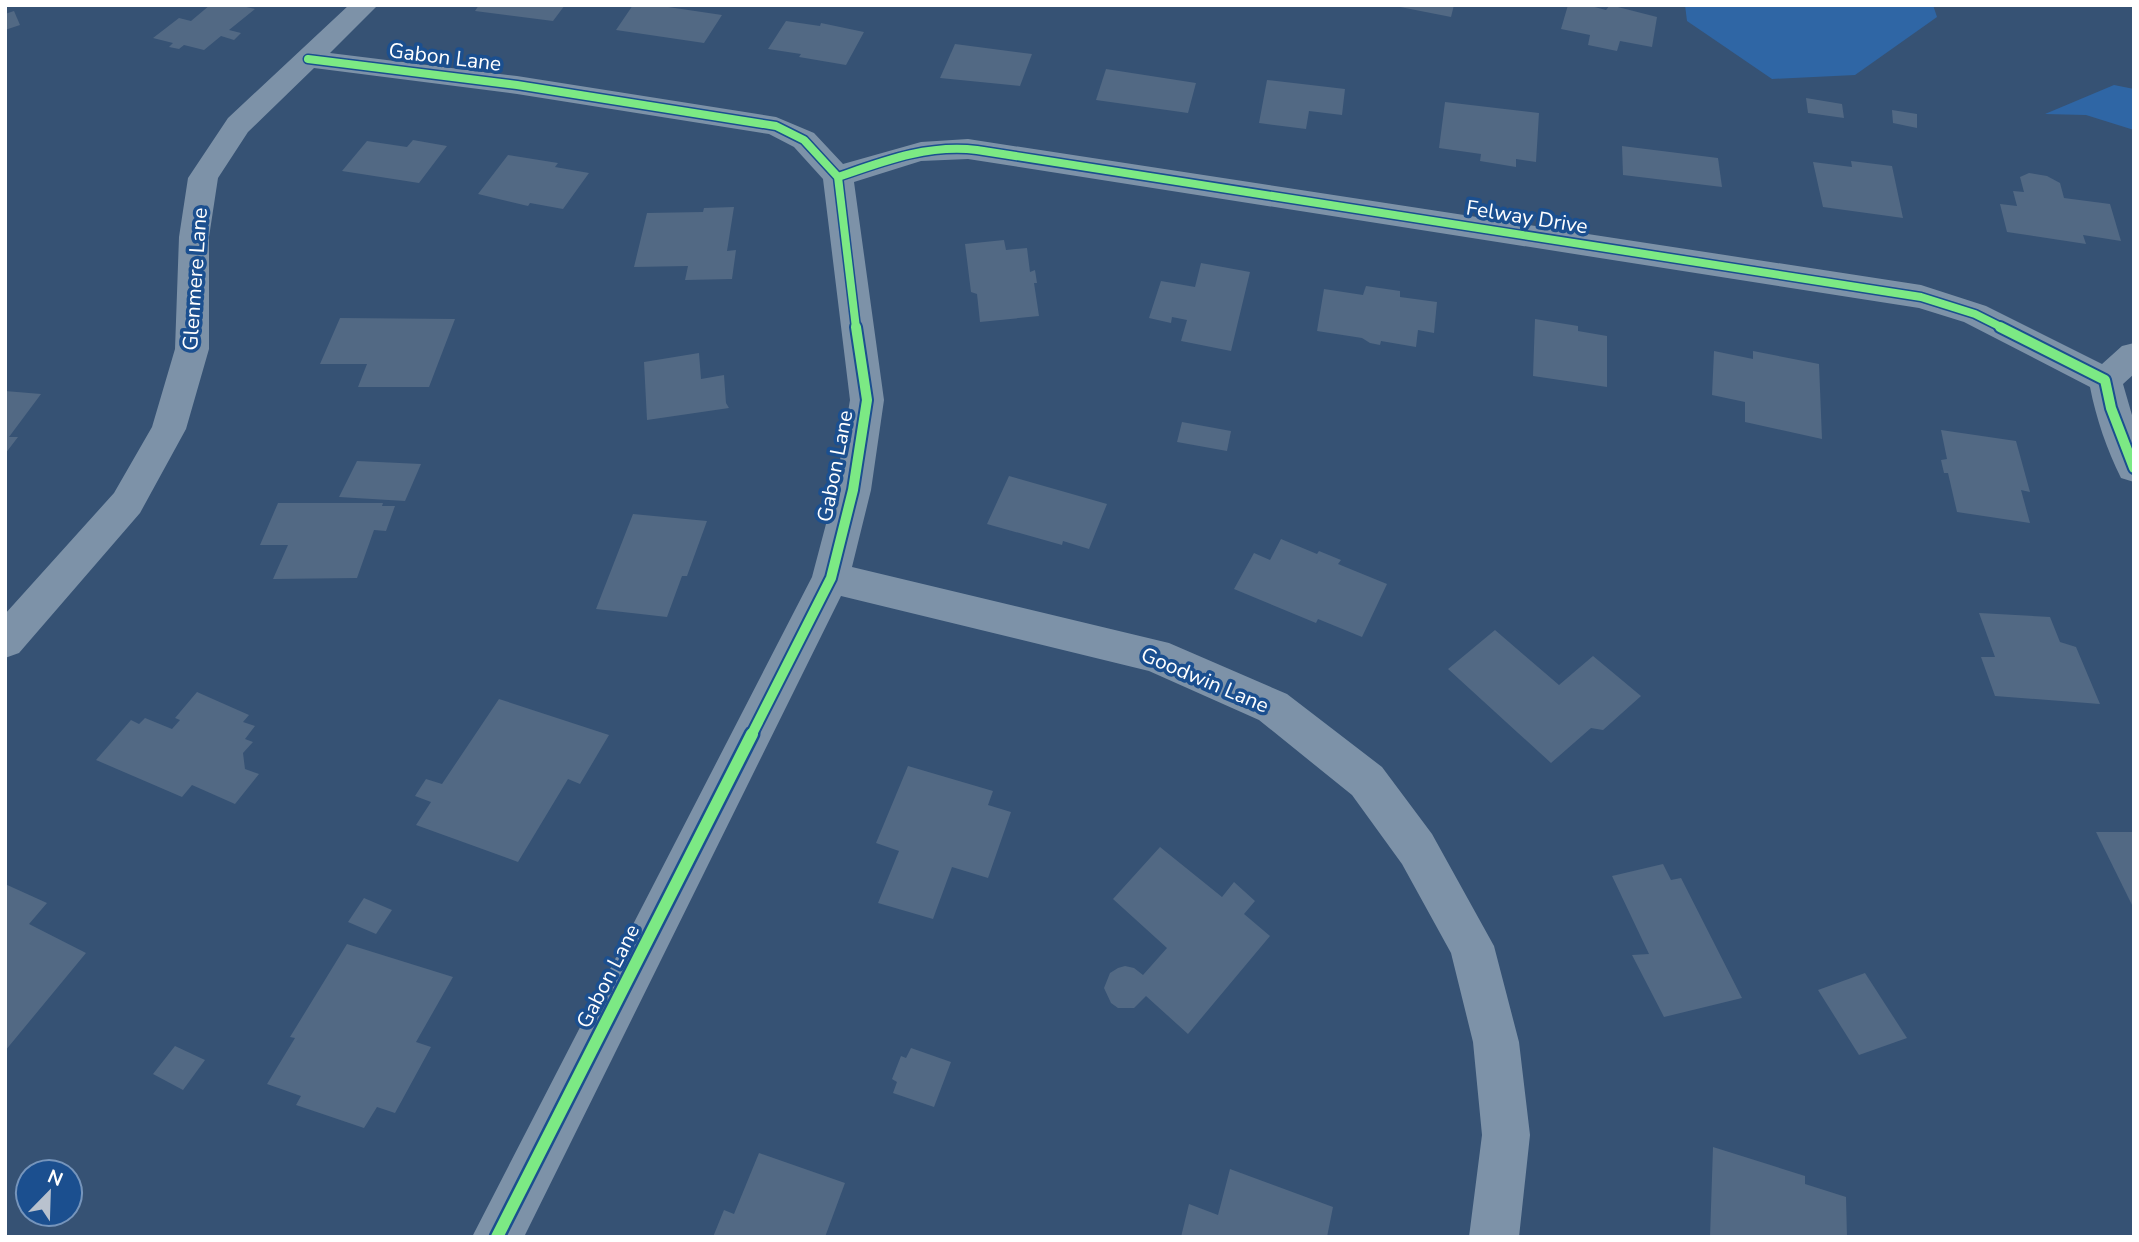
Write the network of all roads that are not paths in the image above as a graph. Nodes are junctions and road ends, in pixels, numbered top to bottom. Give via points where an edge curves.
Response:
1 (365, 5) edge
2 (308, 59) junction
3 (838, 177) junction
4 (2134, 355) edge
5 (2105, 380) junction
6 (2134, 468) edge
7 (831, 579) junction
8 (5, 641) edge
9 (497, 1237) edge
10 (1494, 1237) edge

1 - 2 street, Glenmere Lane
2 - 3 street, Gabon Lane via 517,85 776,126 804,140
2 - 8 street, Glenmere Lane via 238,125 203,178 194,237 192,349 169,429 127,503
3 - 5 street, Felway Drive via 902,156 947,148 988,151 1921,297 1975,314
3 - 7 street, Gabon Lane via 867,400 853,490
4 - 5 street
5 - 6 street
7 - 9 street, Gabon Lane
7 - 10 street, Goodwin Lane via 1155,655 1273,708 1367,781 1417,849 1472,946 1496,1042 1506,1135

